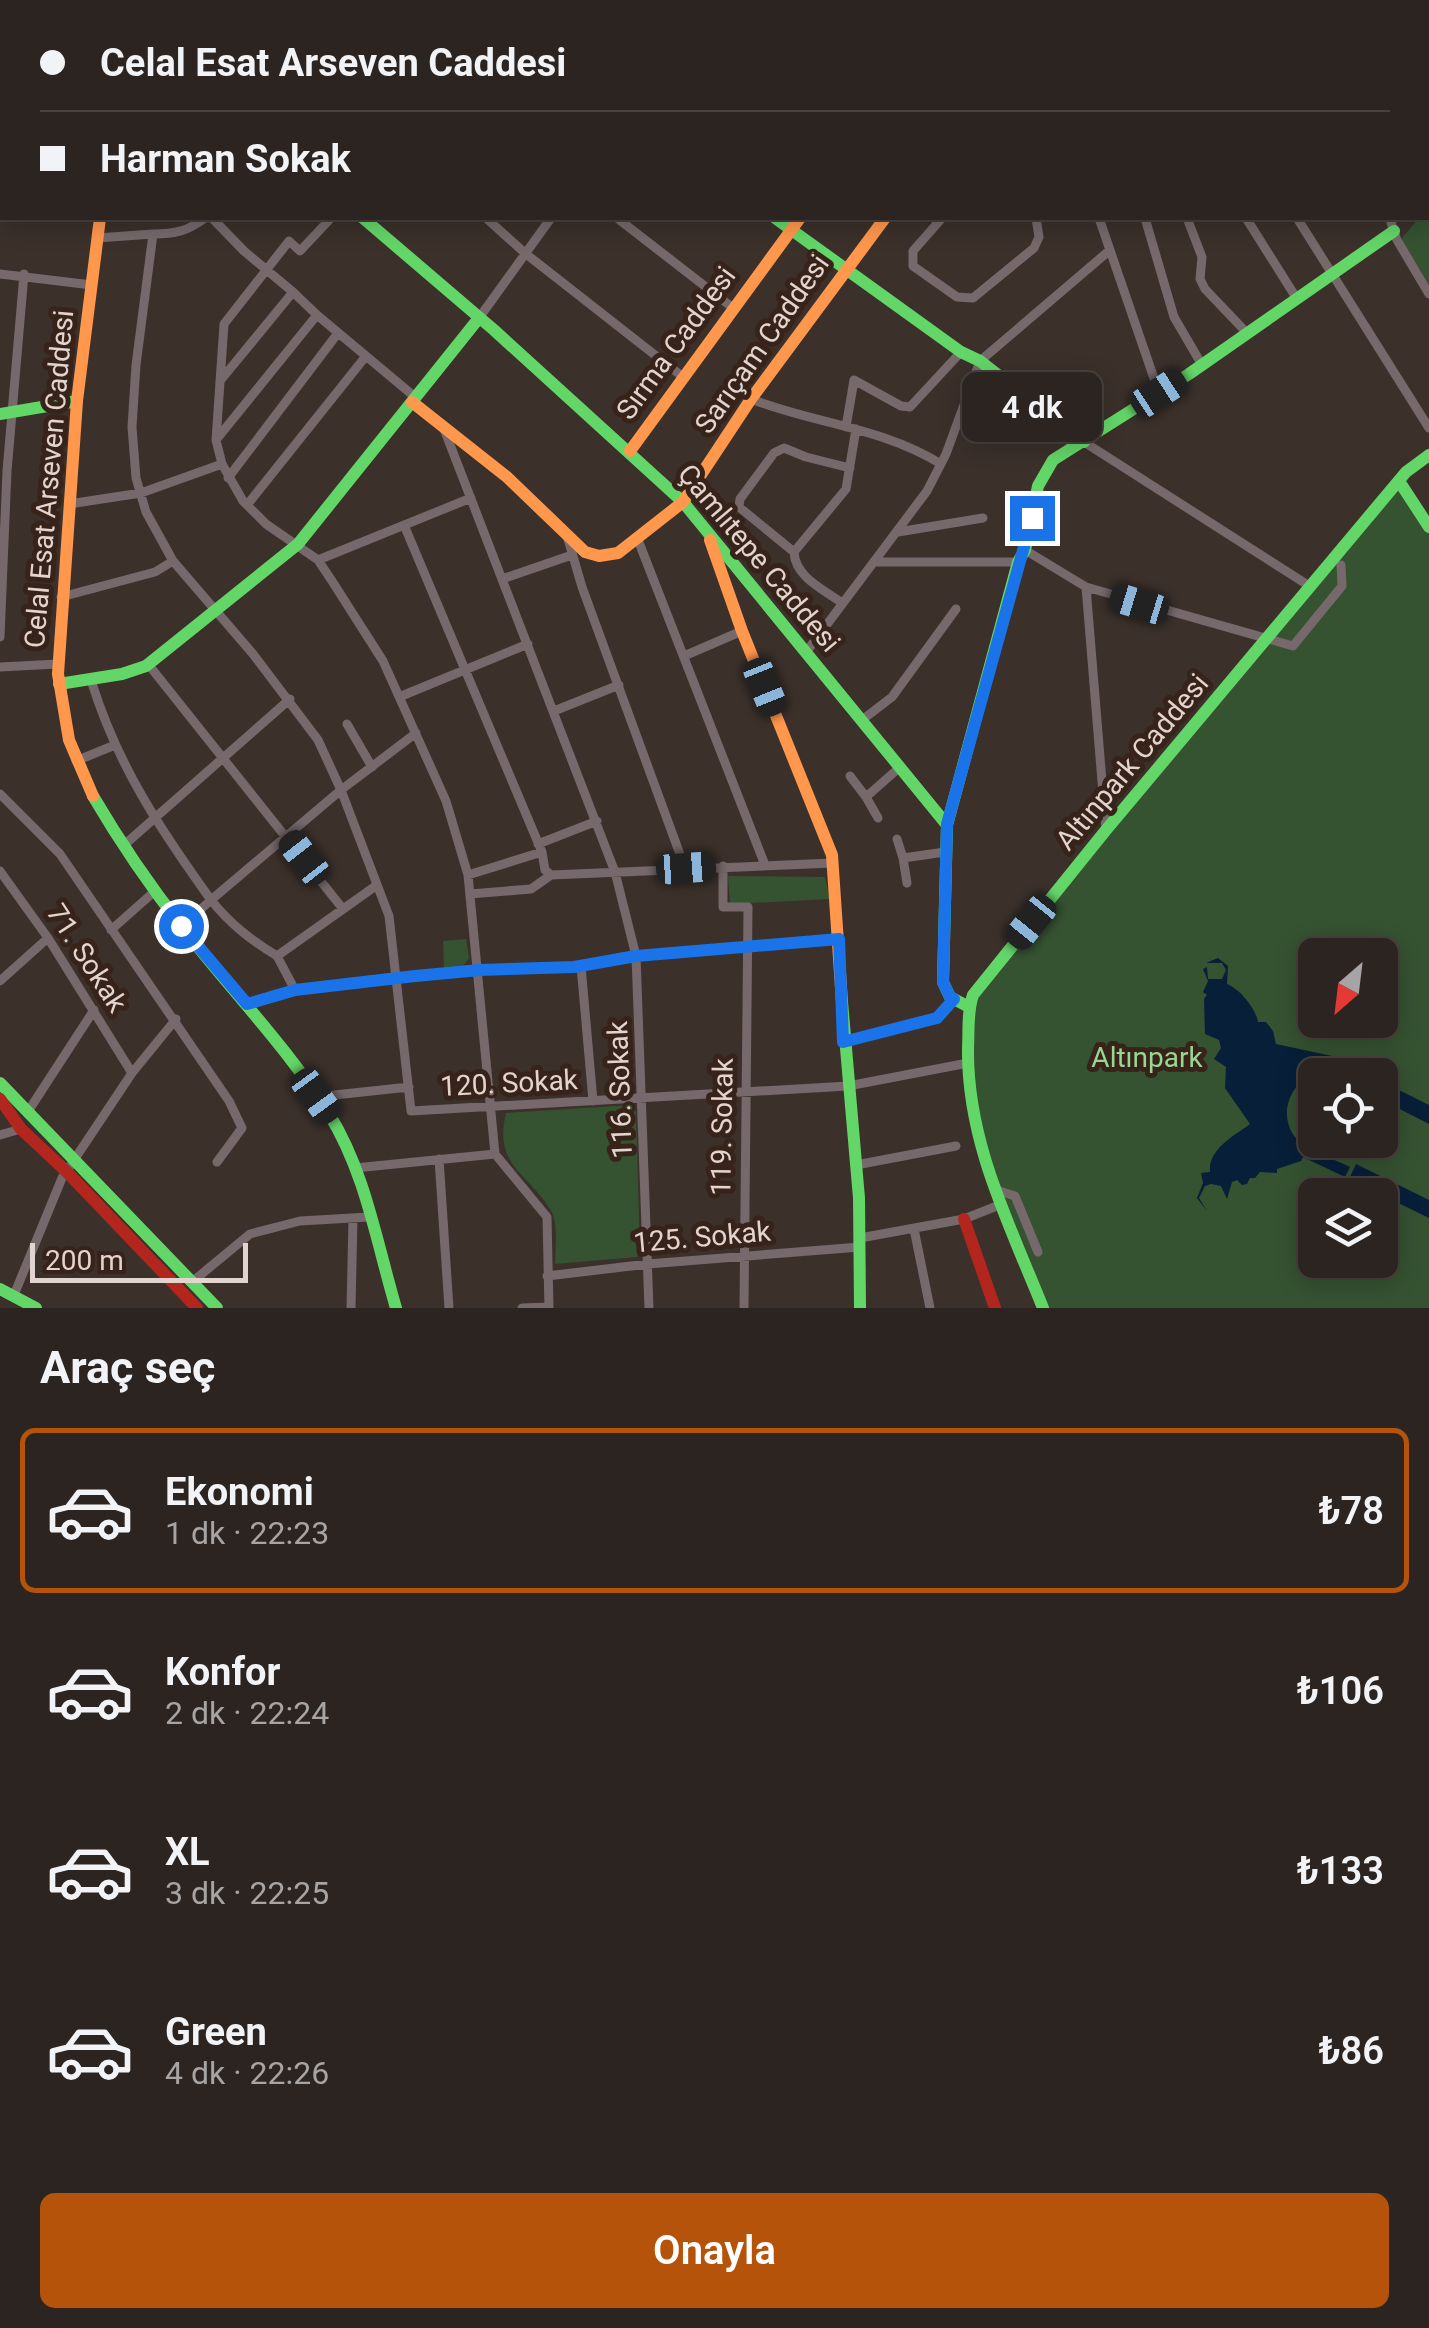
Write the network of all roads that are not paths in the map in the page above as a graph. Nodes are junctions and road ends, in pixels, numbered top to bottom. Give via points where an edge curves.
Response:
1 (100, 220) edge
2 (205, 220) edge
3 (211, 220) edge
4 (329, 220) edge
5 (365, 220) edge
6 (488, 220) edge
7 (550, 220) edge
8 (620, 220) edge
9 (883, 220) edge
10 (940, 220) edge
11 (1036, 220) edge
12 (1101, 220) edge
13 (1146, 220) edge
14 (1188, 220) edge
15 (1247, 220) edge
16 (1298, 220) edge
17 (795, 223) edge
18 (1394, 224) edge
19 (154, 234) junction
20 (97, 238) junction
21 (1110, 250) junction
22 (526, 254) junction
23 (846, 268) junction
24 (266, 269) junction
25 (0, 274) edge
26 (24, 274) junction
27 (1332, 277) junction
28 (92, 284) junction
29 (293, 292) junction
30 (1429, 294) edge
31 (1297, 299) junction
32 (732, 308) junction
33 (316, 315) junction
34 (479, 318) junction
35 (338, 333) junction
36 (1246, 333) junction
37 (961, 352) junction
38 (366, 356) junction
39 (980, 362) junction
40 (1202, 365) junction
41 (682, 378) junction
42 (218, 383) junction
43 (1159, 393) junction
44 (751, 399) junction
45 (413, 400) junction
46 (78, 401) junction
47 (6, 413) edge
48 (443, 427) junction
49 (851, 428) junction
50 (1429, 428) edge
51 (216, 440) junction
52 (1084, 442) junction
53 (630, 450) junction
54 (1429, 454) edge
55 (222, 464) junction
56 (941, 464) junction
57 (850, 468) junction
58 (228, 478) junction
59 (1400, 481) junction
60 (140, 493) junction
61 (471, 498) junction
62 (683, 502) junction
63 (69, 504) junction
64 (247, 505) junction
65 (983, 518) dead end
66 (404, 525) junction
67 (1429, 527) edge
68 (706, 529) junction
69 (566, 531) junction
70 (898, 532) junction
71 (638, 540) junction
72 (298, 544) junction
73 (794, 552) junction
74 (572, 555) junction
75 (1021, 556) junction
76 (318, 560) junction
77 (172, 561) junction
78 (874, 562) junction
79 (1341, 565) dead end
80 (502, 579) junction
81 (1086, 587) junction
82 (1311, 587) junction
83 (61, 597) junction
84 (842, 603) junction
85 (215, 609) junction
86 (956, 609) dead end
87 (742, 631) junction
88 (0, 637) edge
89 (1267, 641) junction
90 (528, 644) junction
91 (807, 651) junction
92 (684, 656) junction
93 (58, 664) junction
94 (148, 664) junction
95 (0, 667) edge
96 (465, 670) junction
97 (91, 680) junction
98 (59, 684) junction
99 (619, 685) junction
100 (399, 697) junction
101 (290, 700) junction
102 (554, 711) junction
103 (862, 720) junction
104 (347, 724) dead end
105 (416, 733) junction
106 (115, 745) junction
107 (222, 758) junction
108 (76, 762) junction
109 (900, 766) junction
110 (372, 767) junction
111 (850, 776) dead end
112 (341, 790) junction
113 (0, 794) edge
114 (866, 796) junction
115 (878, 818) dead end
116 (153, 819) junction
117 (597, 822) junction
118 (947, 824) junction
119 (1106, 830) junction
120 (286, 836) junction
121 (897, 839) dead end
122 (123, 846) junction
123 (540, 848) junction
124 (945, 852) junction
125 (903, 858) junction
126 (832, 863) junction
127 (765, 865) junction
128 (723, 866) junction
129 (686, 868) junction
130 (0, 871) edge
131 (616, 872) junction
132 (468, 875) junction
133 (551, 875) junction
134 (907, 883) dead end
135 (377, 885) junction
136 (155, 891) junction
137 (470, 894) junction
138 (211, 900) junction
139 (343, 909) junction
140 (181, 926) junction
141 (111, 930) junction
142 (48, 938) junction
143 (839, 939) junction
144 (748, 946) junction
145 (278, 956) junction
146 (636, 956) junction
147 (581, 966) junction
148 (480, 970) junction
149 (396, 978) junction
150 (0, 981) edge
151 (295, 990) junction
152 (954, 999) junction
153 (247, 1004) junction
154 (969, 1007) junction
155 (94, 1010) junction
156 (176, 1019) junction
157 (843, 1042) junction
158 (968, 1063) junction
159 (132, 1073) junction
160 (0, 1083) edge
161 (848, 1086) junction
162 (409, 1087) junction
163 (744, 1094) junction
164 (316, 1096) junction
165 (0, 1099) edge
166 (643, 1099) junction
167 (593, 1101) junction
168 (492, 1106) junction
169 (28, 1113) junction
170 (21, 1129) junction
171 (0, 1135) edge
172 (956, 1146) dead end
173 (495, 1154) junction
174 (439, 1159) junction
175 (217, 1162) dead end
176 (856, 1165) junction
177 (69, 1167) junction
178 (355, 1168) junction
179 (999, 1197) junction
180 (353, 1218) junction
181 (369, 1218) junction
182 (964, 1220) junction
183 (914, 1229) junction
184 (860, 1242) junction
185 (1020, 1251) junction
186 (743, 1255) junction
187 (648, 1264) junction
188 (548, 1276) junction
189 (192, 1282) junction
190 (0, 1289) edge
191 (14, 1295) junction
192 (36, 1308) edge
193 (197, 1308) edge
194 (217, 1308) edge
195 (351, 1308) edge
196 (396, 1308) edge
197 (449, 1308) edge
198 (522, 1308) edge
199 (550, 1308) edge
200 (649, 1308) edge
201 (744, 1308) edge
202 (860, 1308) edge
203 (930, 1308) edge
204 (996, 1308) edge
205 (1043, 1308) edge

1 - 20 street, Celal Esat Arseven Caddesi
2 - 19 street via 174,234
3 - 24 street
4 - 24 street via 300,251 288,240
5 - 34 street, Çamlıtepe Caddesi
6 - 22 street
7 - 22 street
8 - 32 street
9 - 23 street, Sarıçam Caddesi
10 - 11 street via 913,252 913,266 957,297 973,298 1034,248
12 - 21 street
13 - 40 street via 1174,318
14 - 36 street via 1205,289
15 - 31 street
16 - 27 street
17 - 23 street
17 - 32 street, Sırma Caddesi
18 - 27 street
18 - 30 street
19 - 20 street
19 - 60 street via 132,416
20 - 28 street, Celal Esat Arseven Caddesi
21 - 39 street
21 - 43 street
22 - 34 street
22 - 41 street
23 - 37 street
23 - 44 street, Sarıçam Caddesi
24 - 29 street
24 - 42 street via 224,324
25 - 26 street
26 - 28 street
26 - 47 street
27 - 31 street
27 - 50 street
28 - 46 street, Celal Esat Arseven Caddesi
29 - 33 street
29 - 42 street
31 - 36 street
32 - 41 street, Sırma Caddesi
33 - 35 street
33 - 51 street
34 - 45 street
34 - 53 street, Çamlıtepe Caddesi
35 - 38 street
35 - 58 street
36 - 40 street
37 - 39 street
37 - 49 street via 910,408 854,380
38 - 45 street
38 - 64 street
39 - 52 street
39 - 56 street
40 - 43 street
41 - 53 street, Sırma Caddesi
42 - 51 street
43 - 52 street
44 - 49 street
44 - 62 street, Sarıçam Caddesi
45 - 48 street
45 - 72 street
46 - 47 street
46 - 63 street, Celal Esat Arseven Caddesi
47 - 88 street
48 - 61 street, 116. Sokak
48 - 69 street
49 - 56 street via 912,446
49 - 57 street
51 - 55 street
52 - 75 street via 1053,460 1038,486
52 - 82 street
53 - 62 street, Çamlıtepe Caddesi
54 - 59 street, Altınpark Caddesi
55 - 58 street
55 - 60 street
56 - 70 street
57 - 73 street via 846,489
57 - 73 street via 784,448 740,499 738,508
58 - 64 street
59 - 67 street
59 - 82 street, Altınpark Caddesi
60 - 63 street
60 - 77 street
61 - 66 street
61 - 80 street, 116. Sokak
62 - 68 street, Çamlıtepe Caddesi
62 - 71 street, Sarıçam Caddesi
63 - 83 street, Celal Esat Arseven Caddesi
64 - 72 street
65 - 70 street
66 - 76 street
66 - 96 street
68 - 87 street
68 - 91 street, Çamlıtepe Caddesi
69 - 71 street via 585,552 599,556
69 - 74 street
70 - 78 street
71 - 92 street
72 - 76 street
72 - 85 street
73 - 84 street via 800,573
74 - 80 street
74 - 99 street
75 - 78 street
75 - 81 street
75 - 118 street
76 - 100 street via 384,661
77 - 83 street via 155,572
77 - 85 street
78 - 84 street
79 - 89 street via 1342,586 1293,646
80 - 90 street, 116. Sokak
81 - 89 street
81 - 119 street
82 - 89 street, Altınpark Caddesi
83 - 93 street, Celal Esat Arseven Caddesi
84 - 91 street
85 - 94 street
85 - 101 street
86 - 103 street via 892,697
87 - 92 street
87 - 126 street
89 - 119 street, Altınpark Caddesi
90 - 96 street
90 - 102 street, 116. Sokak
91 - 103 street, Çamlıtepe Caddesi
92 - 127 street
93 - 95 street
93 - 98 street, Celal Esat Arseven Caddesi
94 - 97 street
94 - 107 street
96 - 100 street
96 - 123 street
97 - 98 street
97 - 106 street
98 - 108 street, Celal Esat Arseven Caddesi
99 - 102 street
99 - 129 street
100 - 105 street
101 - 107 street
101 - 112 street
102 - 117 street, 116. Sokak
103 - 109 street, Çamlıtepe Caddesi
104 - 110 street
105 - 110 street
105 - 132 street via 446,800
106 - 108 street
106 - 116 street
107 - 116 street
107 - 120 street
108 - 122 street, Celal Esat Arseven Caddesi
109 - 114 street
109 - 118 street, Çamlıtepe Caddesi
110 - 112 street
111 - 114 street
112 - 120 street
112 - 135 street
113 - 141 street via 60,854
114 - 115 street
116 - 122 street
116 - 138 street
117 - 123 street
117 - 131 street, 116. Sokak
118 - 124 street
119 - 154 street, Altınpark Caddesi
120 - 138 street
120 - 139 street
121 - 125 street
122 - 136 street, Celal Esat Arseven Caddesi
123 - 132 street
123 - 133 street
124 - 125 street
124 - 152 street via 943,982
125 - 134 street
126 - 127 street
126 - 143 street
127 - 128 street
128 - 129 street
128 - 144 street, 119. Sokak via 723,908 748,907
129 - 131 street
130 - 142 street, 71. Sokak
131 - 133 street
131 - 146 street, 116. Sokak
132 - 137 street
133 - 137 street via 531,890
135 - 139 street
135 - 149 street via 389,916
136 - 140 street, Celal Esat Arseven Caddesi
136 - 141 street
137 - 148 street
138 - 140 street
138 - 145 street via 226,920
139 - 145 street
140 - 153 street, Celal Esat Arseven Caddesi
141 - 156 street
142 - 150 street
142 - 155 street, 71. Sokak
143 - 144 street
143 - 157 street
144 - 146 street
144 - 163 street, 119. Sokak
145 - 151 street
146 - 147 street
146 - 166 street, 116. Sokak
147 - 148 street
147 - 167 street
148 - 149 street
148 - 168 street
149 - 151 street
149 - 162 street
151 - 153 street
152 - 154 street
152 - 157 street via 937,1018
153 - 164 street, Celal Esat Arseven Caddesi
154 - 158 street
155 - 159 street, 71. Sokak
155 - 169 street
156 - 159 street
156 - 175 street via 242,1128
157 - 161 street
158 - 161 street, 120. Sokak
158 - 179 street via 978,1143
159 - 177 street
160 - 169 street
161 - 163 street, 120. Sokak
161 - 176 street
162 - 164 street
162 - 168 street, 120. Sokak via 411,1110
163 - 166 street, 120. Sokak
163 - 186 street, 119. Sokak
164 - 178 street, Celal Esat Arseven Caddesi
165 - 170 street
166 - 167 street, 120. Sokak
166 - 187 street, 116. Sokak
167 - 168 street, 120. Sokak
168 - 173 street
169 - 177 street
170 - 171 street
170 - 177 street
172 - 176 street
173 - 174 street
173 - 188 street via 547,1217
174 - 178 street
174 - 197 street
176 - 184 street
177 - 189 street
177 - 191 street
177 - 193 street
178 - 181 street, Celal Esat Arseven Caddesi
179 - 182 street, 125. Sokak
179 - 185 street
179 - 185 street via 1015,1196 1039,1252
180 - 181 street
180 - 189 street via 300,1221 250,1234
180 - 195 street
181 - 196 street, Celal Esat Arseven Caddesi
182 - 183 street, 125. Sokak
182 - 204 street
183 - 184 street, 125. Sokak
183 - 203 street
184 - 186 street, 125. Sokak
184 - 202 street
185 - 205 street
186 - 187 street, 125. Sokak
186 - 201 street, 119. Sokak
187 - 188 street, 125. Sokak
187 - 200 street, 116. Sokak
188 - 199 street
189 - 194 street
190 - 191 street
191 - 192 street
198 - 199 street

